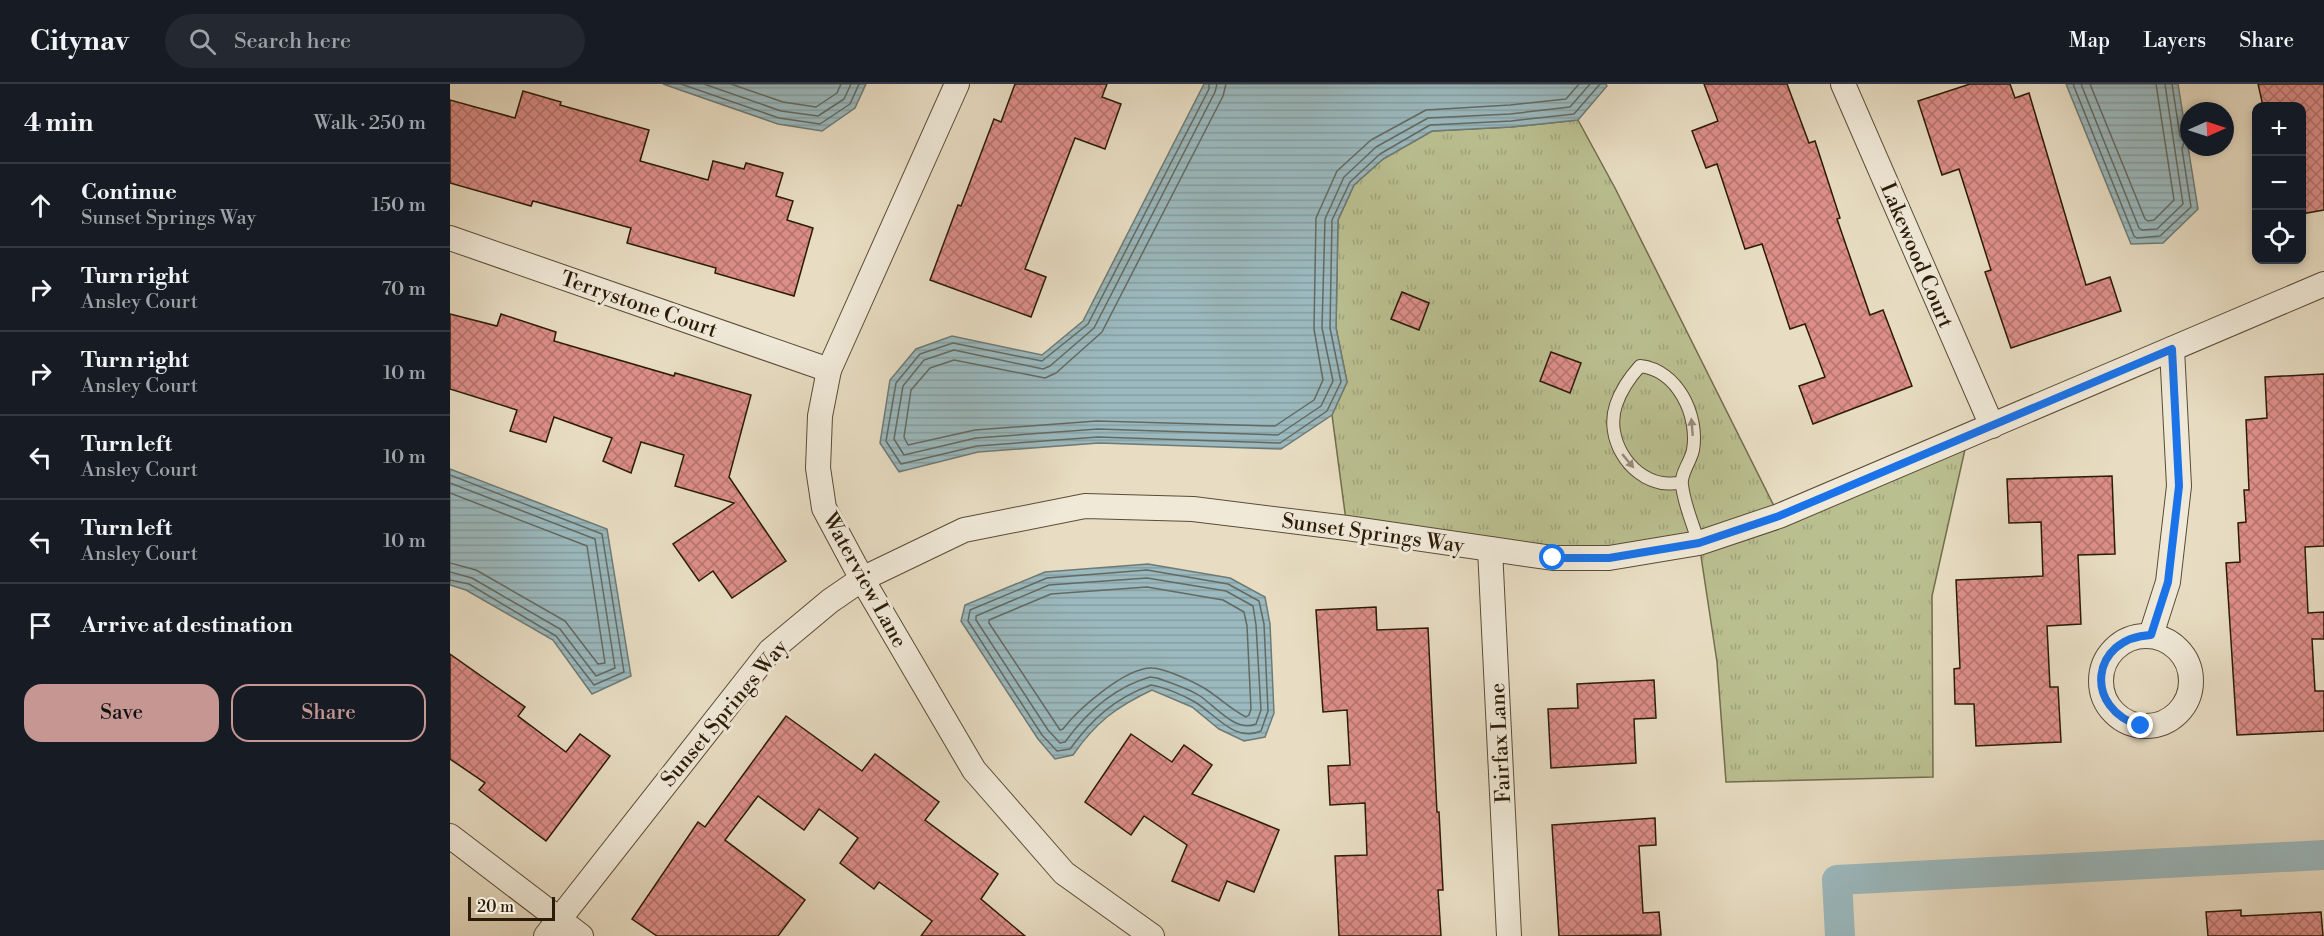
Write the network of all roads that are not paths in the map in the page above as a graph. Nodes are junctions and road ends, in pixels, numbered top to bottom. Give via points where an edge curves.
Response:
1 (957, 84) edge
2 (1843, 84) edge
3 (450, 238) edge
4 (2324, 284) edge
5 (2172, 349) junction
6 (829, 370) junction
7 (1992, 426) junction
8 (1681, 483) junction
9 (1699, 543) junction
10 (1490, 549) junction
11 (862, 579) junction
12 (2151, 635) dead end
13 (450, 836) edge
14 (553, 927) edge
15 (581, 936) edge
16 (1152, 936) edge
17 (1509, 936) edge

1 - 6 street, Waterview Lane
2 - 7 street, Lakewood Court
3 - 6 street, Terrystone Court
4 - 5 street, Sunset Springs Way
5 - 7 street, Sunset Springs Way
5 - 12 street via 2179,486 2168,582
6 - 11 street, Waterview Lane via 820,416 818,468 824,508
7 - 9 street, Sunset Springs Way via 1779,516
8 -> 8 lane via 1693,450 1694,425 1687,401 1672,381 1652,367 1640,366 1615,406 1614,432 1619,450 1633,468 1649,478
8 - 9 lane
9 - 10 street, Sunset Springs Way via 1609,558 1553,558
10 - 11 street, Sunset Springs Way via 1192,509 1085,506 964,530
10 - 17 street, Fairfax Lane
11 - 14 street, Sunset Springs Way via 771,651
11 - 16 street, Waterview Lane via 974,770 1064,873
13 - 14 street
14 - 15 street

